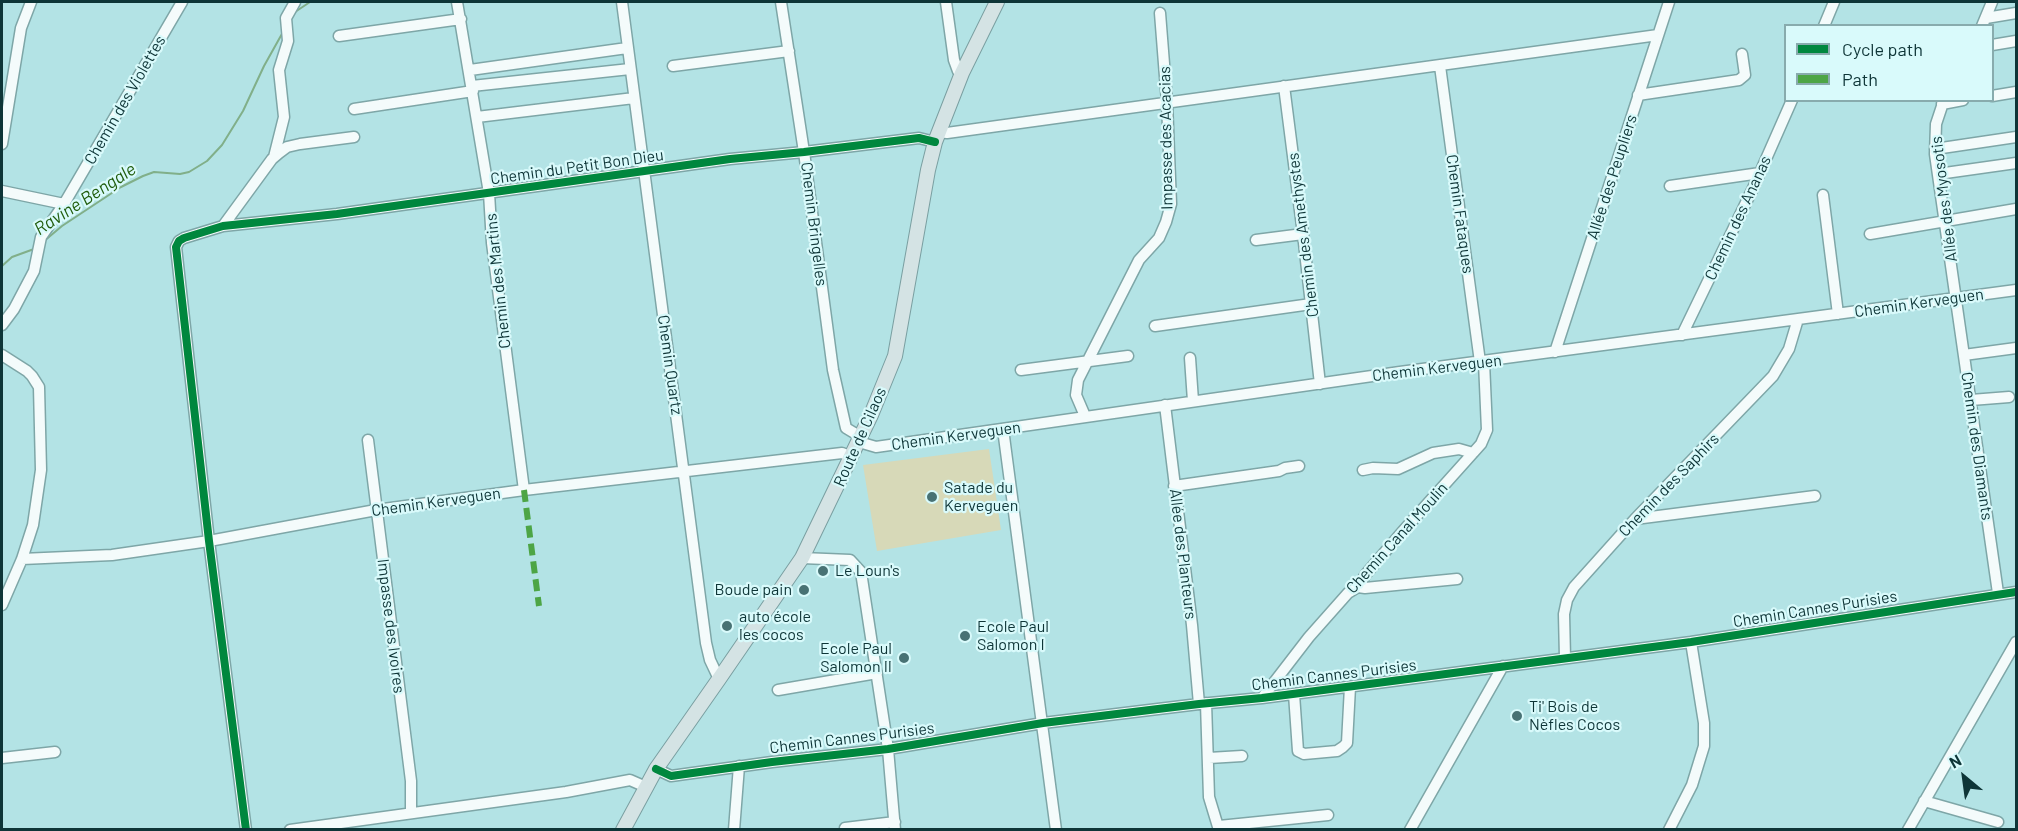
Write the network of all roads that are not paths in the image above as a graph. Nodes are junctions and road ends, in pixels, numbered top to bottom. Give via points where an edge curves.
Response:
1 (31, 2) edge
2 (182, 2) edge
3 (295, 2) edge
4 (457, 2) edge
5 (622, 2) edge
6 (782, 2) edge
7 (946, 2) edge
8 (997, 2) edge
9 (1669, 2) edge
10 (1834, 2) edge
11 (1992, 2) edge
12 (1160, 13) dead end
13 (2016, 13) edge
14 (460, 19) junction
15 (1984, 22) edge
16 (1825, 24) edge
17 (1658, 34) junction
18 (339, 36) dead end
19 (2016, 41) edge
20 (1994, 45) edge
21 (627, 48) junction
22 (789, 51) junction
23 (1742, 54) dead end
24 (673, 66) dead end
25 (1440, 66) junction
26 (630, 69) junction
27 (470, 70) junction
28 (962, 73) junction
29 (1284, 86) junction
30 (473, 88) junction
31 (2016, 92) edge
32 (1638, 96) junction
33 (1994, 96) edge
34 (634, 98) junction
35 (1167, 102) junction
36 (1791, 102) edge
37 (1943, 102) edge
38 (354, 109) dead end
39 (477, 117) junction
40 (937, 136) junction
41 (354, 137) dead end
42 (2016, 137) edge
43 (2, 144) edge
44 (1935, 149) junction
45 (804, 152) junction
46 (274, 157) junction
47 (2016, 163) edge
48 (643, 171) junction
49 (1760, 173) junction
50 (1938, 174) junction
51 (1670, 186) dead end
52 (2, 191) edge
53 (489, 193) junction
54 (1822, 195) dead end
55 (64, 204) junction
56 (2016, 209) edge
57 (1944, 221) junction
58 (223, 226) junction
59 (1303, 234) junction
60 (1870, 234) dead end
61 (1256, 240) dead end
62 (2016, 290) edge
63 (1957, 298) junction
64 (1311, 304) junction
65 (1838, 314) junction
66 (1798, 319) junction
67 (2, 325) edge
68 (1155, 326) dead end
69 (1682, 335) junction
70 (2016, 348) edge
71 (1556, 352) junction
72 (2, 355) edge
73 (1964, 355) junction
74 (1128, 356) dead end
75 (1190, 358) dead end
76 (1088, 361) junction
77 (1482, 362) junction
78 (1021, 370) dead end
79 (1320, 384) junction
80 (2009, 397) dead end
81 (1971, 400) junction
82 (1193, 401) junction
83 (1165, 405) junction
84 (1085, 416) junction
85 (1003, 429) junction
86 (860, 439) junction
87 (368, 440) dead end
88 (1473, 453) junction
89 (852, 457) junction
90 (1299, 466) dead end
91 (1363, 470) dead end
92 (684, 472) junction
93 (1174, 486) junction
94 (524, 490) junction
95 (1815, 496) dead end
96 (376, 510) junction
97 (1635, 519) junction
98 (209, 541) junction
99 (802, 558) junction
100 (22, 559) junction
101 (1457, 579) dead end
102 (1358, 587) junction
103 (2016, 592) edge
104 (1998, 593) junction
105 (2, 605) edge
106 (1691, 642) junction
107 (2016, 642) edge
108 (1564, 658) junction
109 (1503, 666) junction
110 (877, 673) junction
111 (719, 680) junction
112 (1350, 687) junction
113 (778, 690) dead end
114 (1294, 694) junction
115 (1262, 698) junction
116 (1203, 703) junction
117 (1043, 723) junction
118 (888, 749) junction
119 (55, 752) dead end
120 (1242, 756) dead end
121 (2, 758) edge
122 (1209, 758) junction
123 (739, 766) junction
124 (656, 769) junction
125 (646, 787) junction
126 (1924, 801) junction
127 (411, 813) junction
128 (1328, 815) dead end
129 (1998, 822) dead end
130 (895, 826) edge
131 (845, 828) edge
132 (1219, 828) edge
133 (246, 830) edge
134 (290, 830) edge
135 (623, 830) edge
136 (734, 830) edge
137 (1056, 830) edge
138 (1410, 830) edge
139 (1669, 830) edge
140 (1908, 830) edge

1 - 43 street via 21,28
2 - 55 street, Chemin des Violettes
3 - 46 street via 286,18 288,41 279,70 284,117
4 - 14 street, Chemin des Martins
5 - 21 street, Chemin Quartz
6 - 22 street, Chemin Bringelles
7 - 28 street via 954,60 957,71
8 - 28 main road, Route de Cilaos
9 - 17 street, Allée des Peupliers
10 - 16 street
11 - 15 street
12 - 35 street, Impasse des Acacias
13 - 15 street
14 - 18 street
14 - 27 street, Chemin des Martins
17 - 25 street, Chemin du Petit Bon Dieu
17 - 32 street, Allée des Peupliers
19 - 20 street
21 - 26 street, Chemin Quartz
21 - 27 street
22 - 24 street
22 - 45 street, Chemin Bringelles
23 - 32 street via 1745,75 1739,80
25 - 29 street, Chemin du Petit Bon Dieu
25 - 77 street, Chemin Fataques
26 - 30 street
26 - 34 street, Chemin Quartz
27 - 30 street, Chemin des Martins
28 - 40 main road, Route de Cilaos
29 - 35 street, Chemin du Petit Bon Dieu
29 - 59 street, Chemin des Amethystes
30 - 38 street
30 - 39 street, Chemin des Martins
31 - 33 street
32 - 71 street, Allée des Peupliers
34 - 39 street
34 - 48 street, Chemin Quartz
35 - 40 street, Chemin du Petit Bon Dieu
35 - 76 street, Impasse des Acacias via 1171,204 1166,222 1159,238 1139,260
36 - 49 street, Chemin des Ananas
37 - 44 street, Allée des Myosotis via 1936,124
39 - 53 street, Chemin des Martins
40 - 45 street, Chemin du Petit Bon Dieu
40 - 86 main road, Route de Cilaos via 895,356
41 - 46 street via 287,147
42 - 44 street
44 - 50 street, Allée des Myosotis
45 - 48 street, Chemin du Petit Bon Dieu
45 - 86 street, Chemin Bringelles via 833,370 846,428
46 - 58 street
47 - 50 street
48 - 53 street, Chemin du Petit Bon Dieu
48 - 92 street, Chemin Quartz
49 - 51 street
49 - 69 street, Chemin des Ananas
50 - 57 street, Allée des Myosotis
52 - 55 street
53 - 58 street, Chemin du Petit Bon Dieu
53 - 94 street, Chemin des Martins
54 - 65 street
55 - 67 street, Chemin des Violettes via 41,237 34,271
56 - 57 street
57 - 60 street
57 - 63 street, Allée des Myosotis
58 - 98 street, Chemin du Petit Bon Dieu via 184,238 176,247
59 - 61 street
59 - 64 street, Chemin des Amethystes
62 - 63 street, Chemin Kerveguen
63 - 65 street, Chemin Kerveguen
63 - 73 street, Chemin des Diamants
64 - 68 street
64 - 79 street, Chemin des Amethystes
65 - 66 street, Chemin Kerveguen
66 - 69 street, Chemin Kerveguen
66 - 97 street, Chemin des Saphirs via 1789,349 1773,376
69 - 71 street, Chemin Kerveguen
70 - 73 street
71 - 77 street, Chemin Kerveguen
72 - 100 street via 32,376 40,395 41,470 33,525
73 - 81 street, Chemin des Diamants
74 - 76 street
75 - 82 street
76 - 78 street
76 - 84 street, Impasse des Acacias via 1075,390
77 - 79 street, Chemin Kerveguen
77 - 88 street, Chemin Canal Moulin via 1487,430
79 - 82 street, Chemin Kerveguen
80 - 81 street
81 - 104 street, Chemin des Diamants
82 - 83 street, Chemin Kerveguen
83 - 84 street, Chemin Kerveguen
83 - 93 street, Allée des Planteurs
84 - 85 street, Chemin Kerveguen
85 - 86 street, Chemin Kerveguen via 876,447
85 - 117 street
86 - 89 main road, Route de Cilaos
87 - 96 street, Impasse des Ivoires
88 - 91 street via 1459,449 1433,453 1398,470
88 - 102 street, Chemin Canal Moulin
89 - 92 street, Chemin Kerveguen via 842,453
89 - 99 main road, Route de Cilaos
90 - 93 street
92 - 94 street, Chemin Kerveguen
92 - 111 street, Chemin Quartz via 706,643
93 - 116 street, Allée des Planteurs
94 - 96 street, Chemin Kerveguen
95 - 97 street
96 - 98 street, Chemin Kerveguen
96 - 127 street, Impasse des Ivoires via 411,781
97 - 108 street, Chemin des Saphirs via 1567,600
98 - 100 street, Chemin Kerveguen via 112,555
98 - 133 street
99 - 110 street via 850,560 858,568 863,578
99 - 111 main road, Route de Cilaos
100 - 105 street
101 - 102 street
102 - 115 street, Chemin Canal Moulin via 1308,637
103 - 104 street, Chemin Cannes Purisies
104 - 106 street, Chemin Cannes Purisies
106 - 108 street, Chemin Cannes Purisies
106 - 139 street via 1704,746 1692,785
107 - 126 street
108 - 109 street, Chemin Cannes Purisies
109 - 112 street, Chemin Cannes Purisies
109 - 138 street
110 - 113 street
110 - 118 street
111 - 124 main road, Route de Cilaos
112 - 114 street, Chemin Cannes Purisies
112 - 114 street via 1347,742 1336,751 1298,751
114 - 115 street, Chemin Cannes Purisies
115 - 116 street, Chemin Cannes Purisies
116 - 117 street, Chemin Cannes Purisies
116 - 122 street, Allée des Planteurs
117 - 118 street, Chemin Cannes Purisies
117 - 137 street
118 - 123 street, Chemin Cannes Purisies
118 - 130 street
119 - 121 street
120 - 122 street
122 - 132 street, Allée des Planteurs via 1209,797
123 - 124 street, Chemin Cannes Purisies via 671,776
123 - 136 street
124 - 125 main road, Route de Cilaos
125 - 127 street via 630,780
125 - 135 main road, Route de Cilaos
126 - 129 street
126 - 140 street
127 - 134 street
128 - 132 street
130 - 131 street

